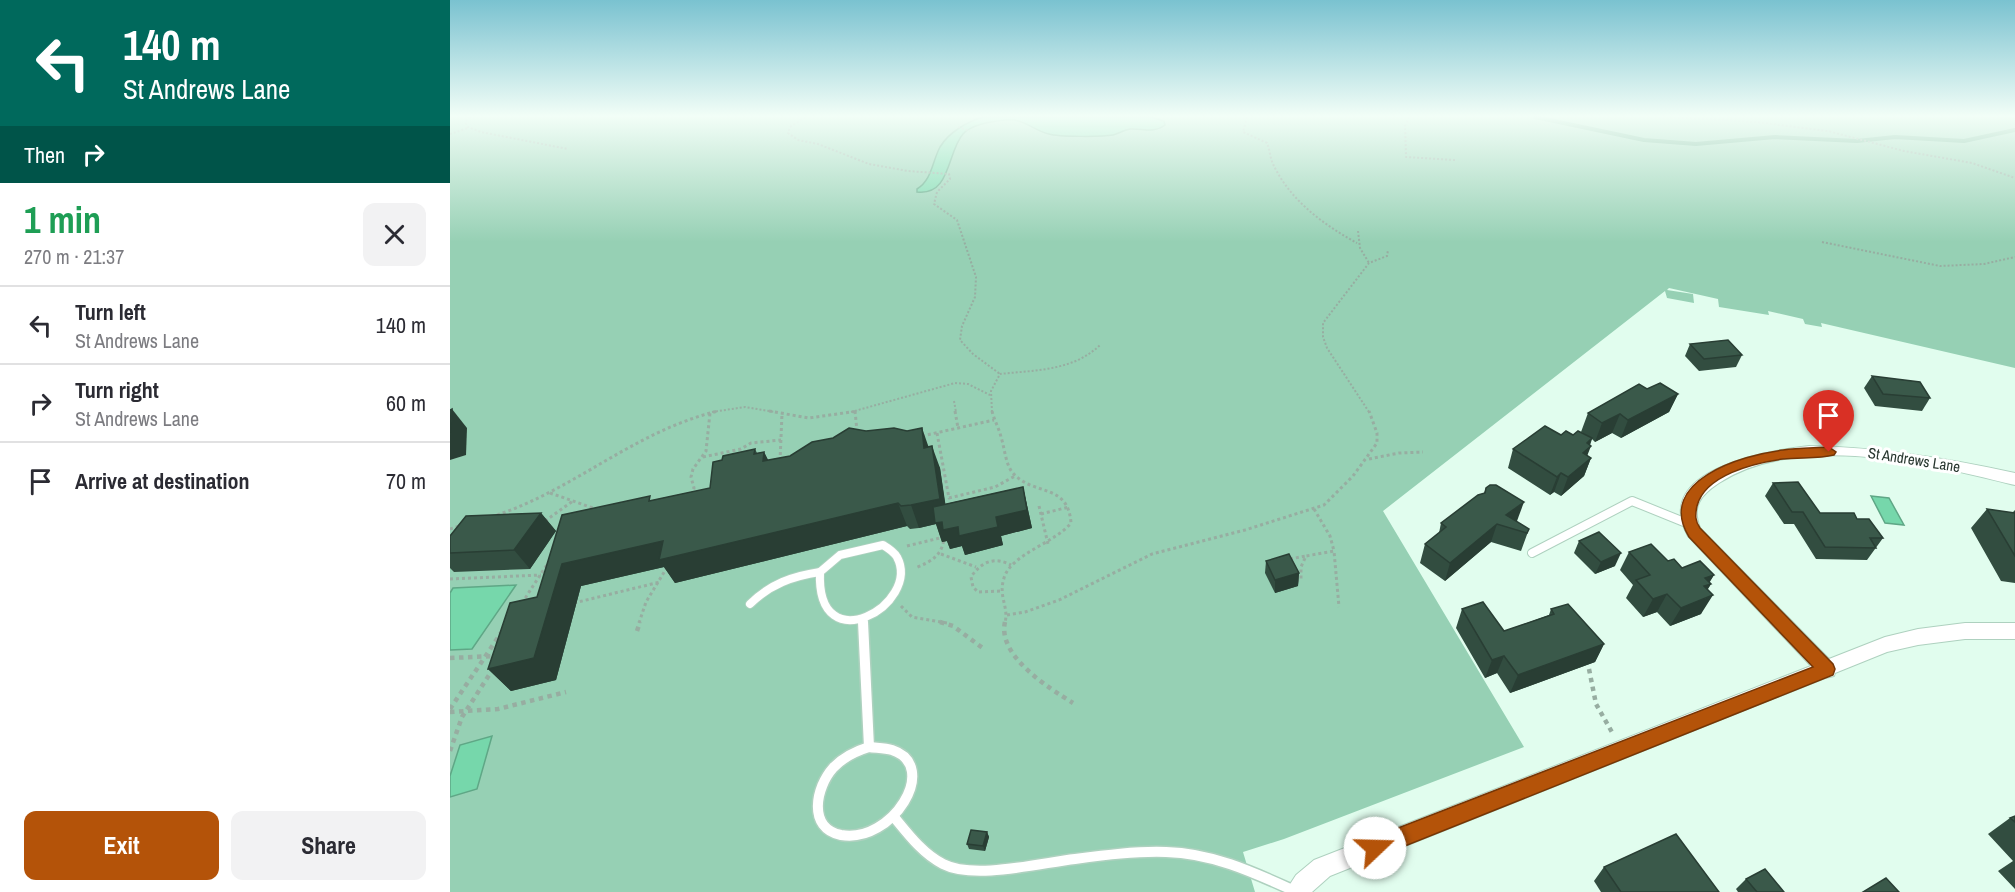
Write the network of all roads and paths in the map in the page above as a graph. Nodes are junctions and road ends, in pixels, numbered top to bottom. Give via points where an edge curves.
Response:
1 (854, 159) edge
2 (1271, 159) edge
3 (1433, 159) edge
4 (1950, 159) edge
5 (1455, 160) dead end
6 (2015, 178) edge
7 (1358, 231) dead end
8 (1822, 242) dead end
9 (1357, 243) junction
10 (1388, 249) dead end
11 (2015, 257) edge
12 (1370, 262) junction
13 (1101, 344) dead end
14 (1000, 374) junction
15 (990, 396) junction
16 (954, 401) dead end
17 (855, 411) junction
18 (710, 413) junction
19 (782, 414) junction
20 (994, 420) junction
21 (958, 428) junction
22 (938, 433) junction
23 (915, 437) edge
24 (857, 439) edge
25 (781, 440) junction
26 (726, 452) junction
27 (1423, 453) dead end
28 (704, 457) junction
29 (726, 458) edge
30 (1367, 459) junction
31 (780, 466) edge
32 (1015, 476) junction
33 (2015, 479) edge
34 (703, 490) edge
35 (550, 493) junction
36 (694, 493) junction
37 (690, 500) edge
38 (573, 501) junction
39 (1040, 506) dead end
40 (1069, 507) junction
41 (1314, 509) junction
42 (604, 512) edge
43 (1041, 514) junction
44 (486, 518) edge
45 (544, 522) dead end
46 (1689, 524) junction
47 (464, 525) edge
48 (450, 529) edge
49 (1048, 544) junction
50 (907, 546) dead end
51 (1334, 551) junction
52 (941, 554) junction
53 (1532, 554) dead end
54 (553, 556) edge
55 (1306, 556) junction
56 (1285, 560) edge
57 (668, 565) edge
58 (1011, 565) junction
59 (976, 567) junction
60 (915, 568) dead end
61 (820, 572) junction
62 (541, 575) junction
63 (450, 579) edge
64 (1296, 581) edge
65 (660, 582) junction
66 (999, 591) junction
67 (750, 604) dead end
68 (563, 605) dead end
69 (901, 606) dead end
70 (1339, 607) dead end
71 (516, 611) edge
72 (1007, 615) junction
73 (863, 620) junction
74 (504, 629) edge
75 (2015, 631) edge
76 (637, 632) dead end
77 (984, 649) dead end
78 (485, 657) junction
79 (450, 658) edge
80 (1589, 669) dead end
81 (1827, 669) junction
82 (566, 692) dead end
83 (1073, 703) dead end
84 (450, 710) edge
85 (466, 711) junction
86 (869, 747) junction
87 (1625, 749) junction
88 (450, 751) edge
89 (894, 817) junction
90 (1297, 892) edge

1 - 14 path via 884,168 949,174 950,179 937,192 934,204 957,220 976,277 975,297 960,340
2 - 9 path via 1289,190 1317,218
3 - 5 path
4 - 6 path
7 - 9 path
8 - 11 path via 1940,266 1984,264
9 - 12 path
10 - 12 path via 1387,256
12 - 30 path via 1323,323 1323,337 1376,428 1376,444
13 - 14 path via 1078,362
14 - 15 path
15 - 17 path via 968,384 955,383
15 - 20 path
16 - 21 path
17 - 19 path via 806,418
17 - 24 path
18 - 19 path via 749,407
18 - 28 path
18 - 35 path via 597,463
19 - 25 path
20 - 21 path
20 - 32 path via 1005,460
21 - 22 path
22 - 23 path
22 - 32 path via 949,498 995,487
25 - 26 path via 751,443
25 - 31 path
26 - 28 path
26 - 29 path
27 - 30 path
28 - 36 path via 691,477
30 - 41 path via 1325,504
32 - 40 path via 1059,495
33 - 46 street, St Andrews Lane via 1942,462 1864,451 1781,455 1752,461 1708,480 1690,500
34 - 36 path
35 - 38 path
35 - 44 path via 520,508
36 - 37 path
38 - 42 path
38 - 45 path
39 - 43 path
40 - 43 path
40 - 49 path via 1072,522
41 - 51 path
41 - 72 path via 1140,559 1069,596 1027,613
43 - 49 path
46 - 53 lane via 1632,501
46 - 81 street
47 - 48 path
49 - 58 path
50 - 52 path via 944,537
51 - 55 path
51 - 70 path
52 - 59 path
52 - 60 path
54 - 62 path
55 - 56 path
55 - 64 path via 1301,579
57 - 65 path
58 - 59 path via 993,560
58 - 66 path
59 - 66 path via 971,577 973,587 978,592
61 - 67 lane via 776,583 760,592
61 - 73 lane via 820,596 827,610 841,619
61 - 73 lane via 840,555 883,545 892,548 902,574 896,593
62 - 63 path
62 - 71 path
65 - 68 path
65 - 76 path via 645,602
66 - 72 path
69 - 77 path via 910,617 952,626
72 - 83 path via 1007,642 1018,660
73 - 86 lane
74 - 78 path
75 - 81 street via 1979,629 1924,634
78 - 79 path
78 - 84 path
78 - 85 path via 502,656
80 - 87 path via 1600,716
81 - 87 street
82 - 85 path via 498,709
84 - 85 path
85 - 88 path
86 - 89 lane via 897,750 911,767 910,792
86 - 89 lane via 845,758 825,779 816,804 819,817 836,834 850,836 881,828
87 - 90 street via 1322,868
89 - 90 lane via 934,859 952,868 983,870 1167,852 1224,861

